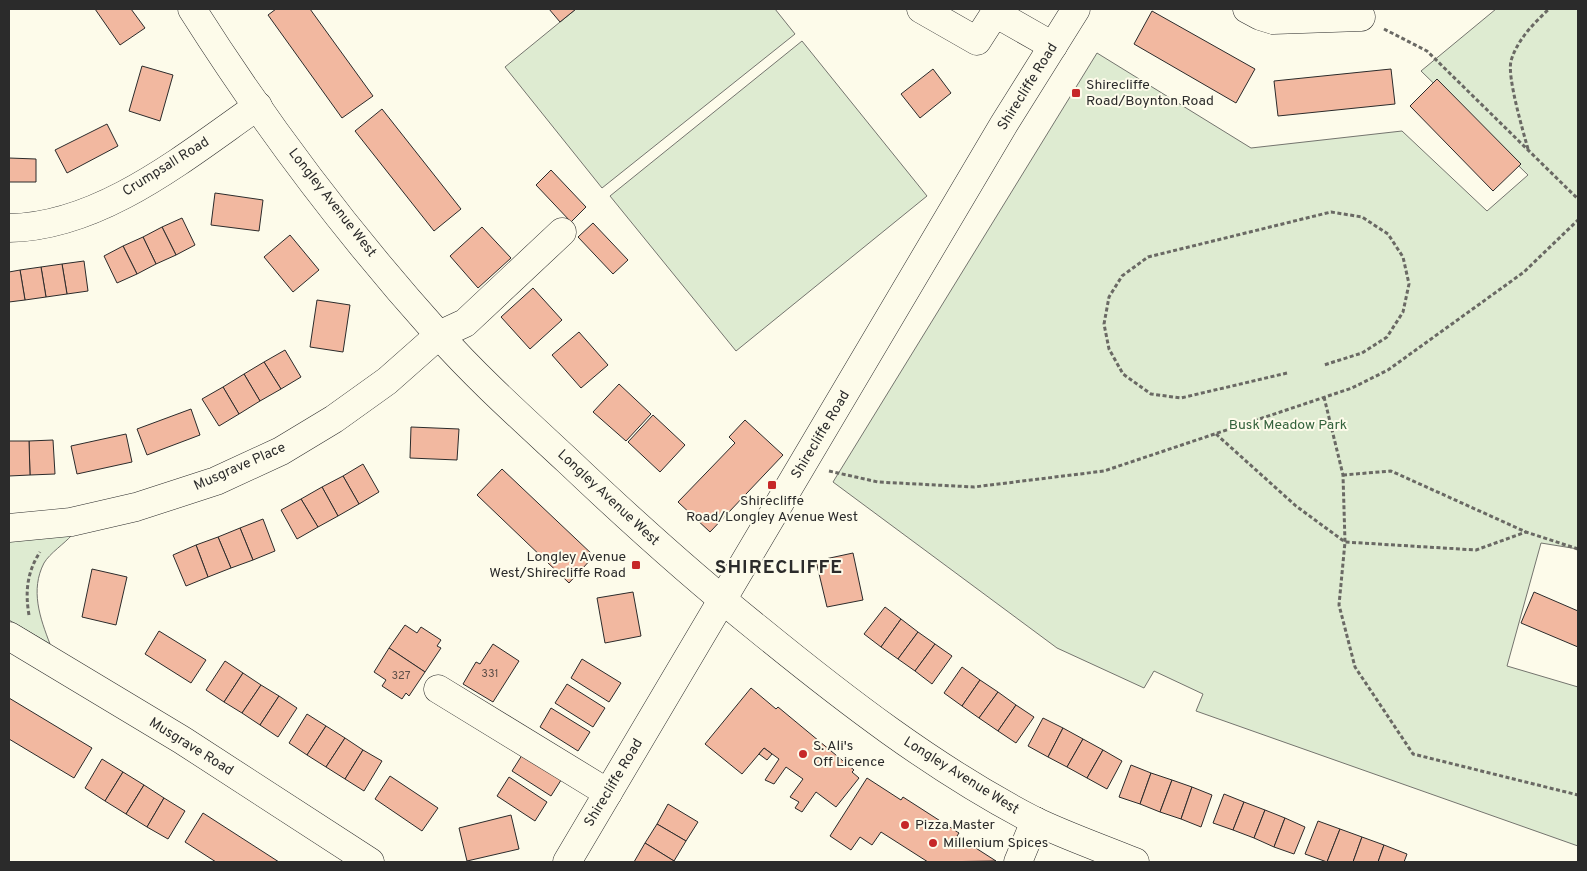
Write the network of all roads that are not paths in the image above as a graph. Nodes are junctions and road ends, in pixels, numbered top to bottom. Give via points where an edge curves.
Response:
1 (921, 9) edge
2 (1076, 9) edge
3 (1247, 9) edge
4 (203, 13) edge
5 (1361, 17) road end
6 (1053, 46) junction
7 (258, 106) junction
8 (9, 228) edge
9 (562, 232) dead end
10 (439, 335) junction
11 (9, 528) edge
12 (722, 600) junction
13 (9, 636) edge
14 (438, 689) dead end
15 (608, 793) junction
16 (1034, 821) junction
17 (370, 862) edge
18 (567, 862) edge
19 (1018, 862) edge
20 (1135, 862) edge

1 - 6 street via 977,41 995,13
2 - 6 street, Shirecliffe Road
3 - 5 street via 1273,20
4 - 7 street, Longley Avenue West
6 - 12 street, Shirecliffe Road
7 - 8 street, Crumpsall Road via 164,171 112,201 61,220
7 - 10 street, Longley Avenue West via 343,220
9 - 10 street, Musgrave Place via 465,323
10 - 11 street, Musgrave Place via 387,381 334,419 281,451 216,481 136,507 71,522
10 - 12 street, Longley Avenue West via 653,541
12 - 15 street, Shirecliffe Road
12 - 16 street, Longley Avenue West via 848,702 935,763
13 - 17 street, Musgrave Road via 182,740
14 - 15 street
15 - 18 street, Shirecliffe Road
16 - 19 street
16 - 20 street, Longley Avenue West

